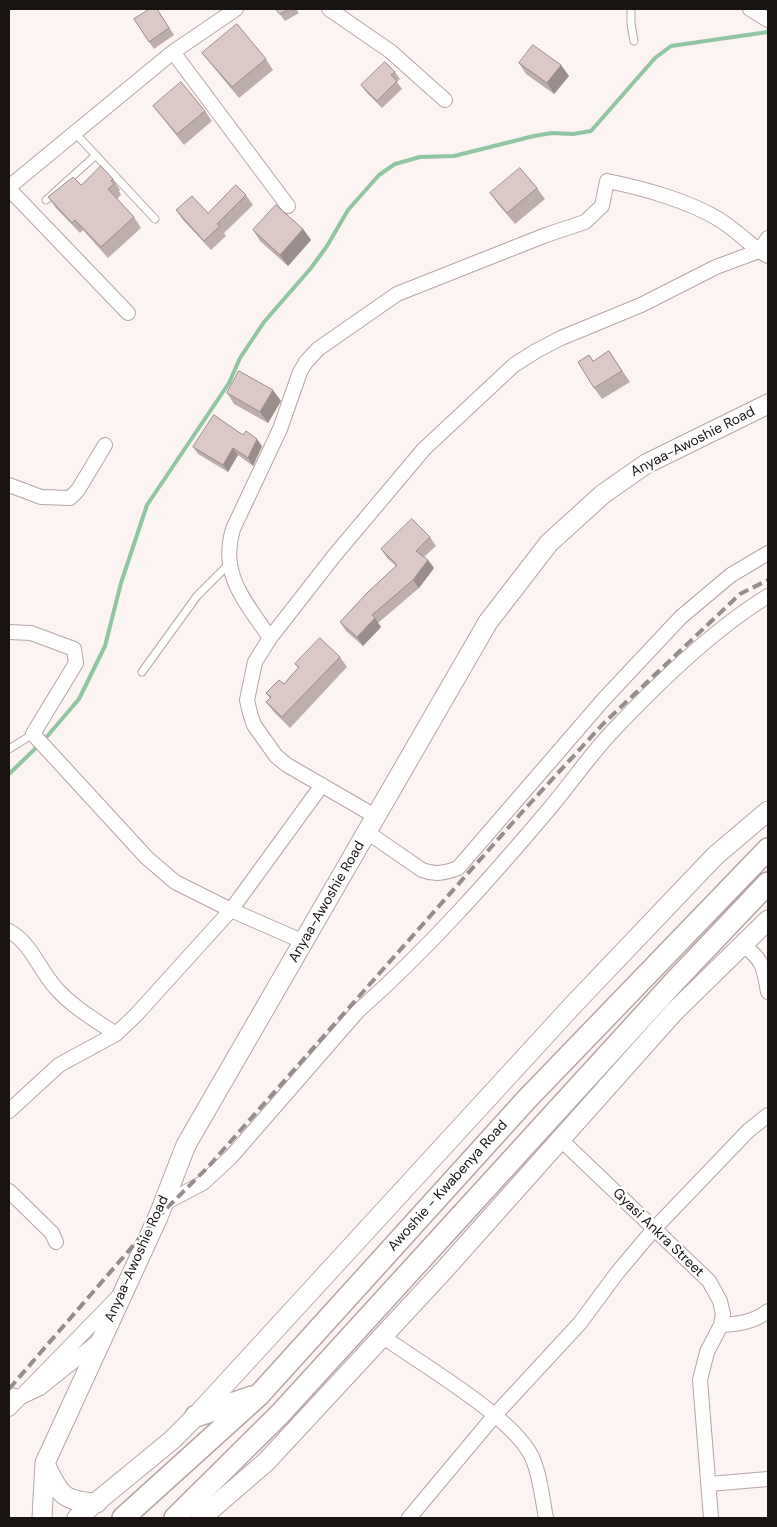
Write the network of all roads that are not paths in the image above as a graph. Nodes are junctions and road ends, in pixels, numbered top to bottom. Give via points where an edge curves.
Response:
1 (236, 9) edge
2 (329, 9) edge
3 (631, 9) edge
4 (750, 9) edge
5 (768, 20) edge
6 (634, 40) dead end
7 (172, 52) junction
8 (444, 100) dead end
9 (75, 132) junction
10 (96, 155) junction
11 (9, 188) edge
12 (46, 200) dead end
13 (288, 206) dead end
14 (155, 219) dead end
15 (768, 238) edge
16 (764, 254) edge
17 (128, 313) dead end
18 (768, 404) edge
19 (105, 445) dead end
20 (9, 485) edge
21 (768, 553) edge
22 (229, 564) junction
23 (768, 596) edge
24 (9, 632) edge
25 (270, 638) junction
26 (142, 672) dead end
27 (38, 741) junction
28 (9, 750) edge
29 (322, 785) junction
30 (768, 812) edge
31 (371, 824) junction
32 (768, 850) edge
33 (768, 883) edge
34 (231, 910) junction
35 (768, 920) edge
36 (9, 931) edge
37 (304, 942) junction
38 (743, 945) junction
39 (768, 992) edge
40 (116, 1034) junction
41 (527, 1099) junction
42 (9, 1111) edge
43 (768, 1115) edge
44 (546, 1122) junction
45 (560, 1139) junction
46 (9, 1191) edge
47 (163, 1204) junction
48 (654, 1228) junction
49 (56, 1242) dead end
50 (120, 1294) junction
51 (768, 1311) edge
52 (721, 1325) junction
53 (382, 1336) junction
54 (100, 1340) junction
55 (259, 1395) junction
56 (15, 1396) edge
57 (9, 1409) edge
58 (495, 1415) junction
59 (196, 1416) junction
60 (45, 1463) junction
61 (768, 1479) edge
62 (709, 1484) junction
63 (97, 1503) junction
64 (42, 1518) edge
65 (77, 1518) edge
66 (123, 1518) edge
67 (174, 1518) edge
68 (201, 1518) edge
69 (409, 1518) edge
70 (546, 1518) edge
71 (711, 1518) edge

1 - 7 street
2 - 8 street via 390,51
3 - 6 lane
4 - 5 street
7 - 9 street
7 - 13 street
9 - 10 lane
9 - 11 street
10 - 12 lane
10 - 14 lane
11 - 17 street
15 - 16 street
16 - 22 street via 710,214 641,188 608,181 602,206 585,222 397,294 318,349 306,362 280,429 233,529
16 - 25 street via 716,267 641,305 561,338 514,365 424,449 357,527
18 - 31 street, Anyaa-Awoshie Road via 646,464 603,494 549,543 488,622
19 - 20 street via 70,498 41,497
21 - 31 street via 731,575 681,617 610,692 458,868 431,874 422,870
22 - 25 street via 237,589
22 - 26 lane via 196,596
23 - 47 street via 719,632 608,736 482,886 358,1011 231,1157 203,1183
24 - 27 street via 31,633 74,649 77,655
25 - 29 street via 251,674 247,700 252,719 276,756
27 - 28 lane
27 - 34 street via 147,858 175,882
29 - 31 street
29 - 34 street
30 - 59 street via 716,856 588,990
31 - 37 street, Anyaa-Awoshie Road
32 - 41 main road, Awoshie - Kwabenya Road
33 - 44 main road, Awoshie - Kwabenya Road
34 - 37 street
34 - 40 street
35 - 38 street
36 - 40 street via 27,946 65,998
37 - 47 street, Anyaa-Awoshie Road via 197,1123
38 - 39 street via 759,956
38 - 45 street via 674,1012
40 - 42 street via 59,1066
41 - 44 main road via 536,1098 546,1106
41 - 55 main road, Awoshie - Kwabenya Road
43 - 48 street via 748,1131
44 - 67 main road, Awoshie - Kwabenya Road via 280,1414
45 - 48 street, Gyasi Ankra Street
45 - 53 street
46 - 49 street via 52,1233
47 - 50 street, Anyaa-Awoshie Road
48 - 52 street, Gyasi Ankra Street via 709,1281 720,1302
48 - 58 street via 580,1323
50 - 54 street, Anyaa-Awoshie Road
50 - 56 street
51 - 52 street via 741,1324
52 - 62 street via 706,1352 700,1380
53 - 58 street
53 - 68 street via 266,1462
54 - 56 street via 40,1388
54 - 60 street, Anyaa-Awoshie Road
55 - 59 main road
55 - 66 main road, Awoshie - Kwabenya Road
56 - 57 street
58 - 69 street
58 - 70 street via 531,1456
59 - 63 street
60 - 63 street via 61,1494 75,1502
60 - 64 street, Anyaa-Awoshie Road
61 - 62 street
62 - 71 street
63 - 65 street

